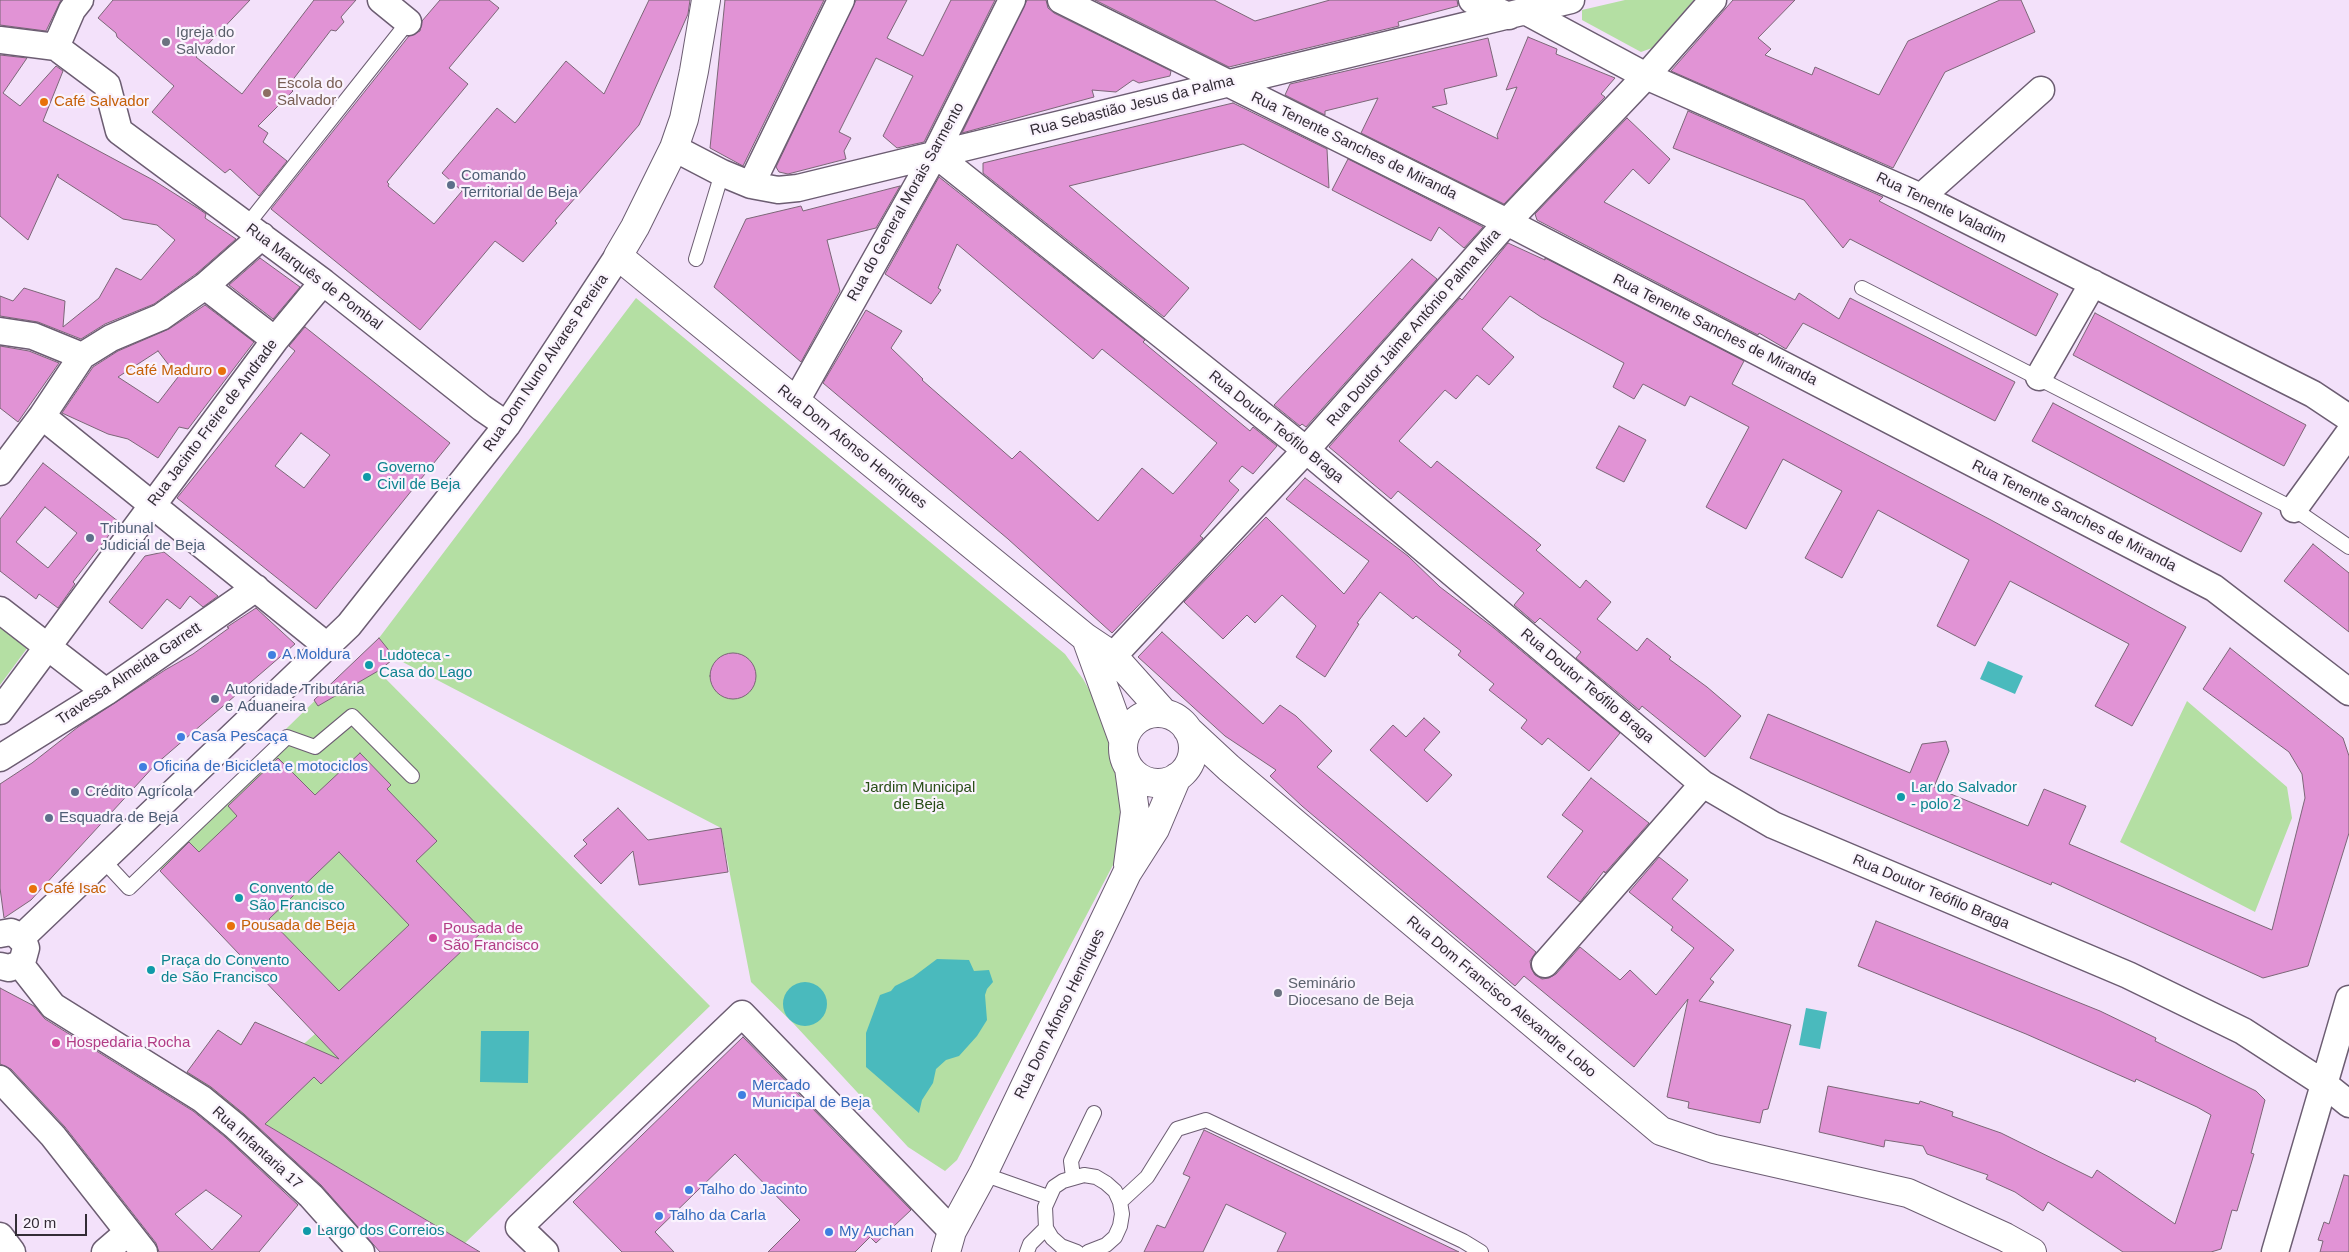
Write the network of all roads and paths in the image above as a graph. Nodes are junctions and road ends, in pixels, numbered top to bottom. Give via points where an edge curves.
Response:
1 (381, 0) edge
2 (706, 0) edge
3 (841, 0) edge
4 (1012, 0) edge
5 (1061, 0) edge
6 (1472, 0) edge
7 (1570, 0) edge
8 (1713, 0) edge
9 (76, 5) edge
10 (1518, 14) junction
11 (408, 22) joint
12 (0, 40) edge
13 (56, 47) junction
14 (1646, 76) junction
15 (1228, 83) junction
16 (2041, 90) dead end
17 (674, 148) junction
18 (935, 154) junction
19 (722, 173) junction
20 (751, 185) junction
21 (1921, 197) junction
22 (1507, 222) junction
23 (254, 231) junction
24 (618, 256) junction
25 (696, 259) dead end
26 (323, 282) junction
27 (2093, 283) junction
28 (205, 286) junction
29 (1862, 288) dead end
30 (0, 331) edge
31 (275, 340) junction
32 (82, 356) junction
33 (2039, 377) junction
34 (796, 401) junction
35 (42, 416) junction
36 (2349, 418) edge
37 (508, 425) junction
38 (2349, 433) edge
39 (1306, 450) junction
40 (0, 472) edge
41 (152, 506) junction
42 (2294, 509) junction
43 (2349, 547) edge
44 (256, 588) junction
45 (0, 610) edge
46 (1086, 638) junction
47 (327, 646) junction
48 (48, 648) junction
49 (1113, 656) junction
50 (106, 692) junction
51 (2349, 692) edge
52 (0, 711) edge
53 (1164, 713) junction
54 (1187, 728) junction
55 (1123, 740) junction
56 (0, 758) edge
57 (1222, 762) junction
58 (1129, 768) junction
59 (1181, 774) junction
60 (412, 776) dead end
61 (1703, 784) junction
62 (103, 860) junction
63 (1128, 872) junction
64 (11, 936) edge
65 (1545, 964) dead end
66 (10, 965) edge
67 (2349, 999) edge
68 (0, 1079) edge
69 (2323, 1083) junction
70 (2349, 1104) edge
71 (1094, 1113) dead end
72 (983, 1174) junction
73 (1072, 1176) junction
74 (1048, 1197) junction
75 (1120, 1202) junction
76 (1046, 1228) junction
77 (127, 1232) junction
78 (0, 1236) edge
79 (949, 1242) edge
80 (12, 1252) edge
81 (105, 1252) edge
82 (144, 1252) edge
83 (361, 1252) edge
84 (545, 1252) edge
85 (1027, 1252) edge
86 (1076, 1252) edge
87 (1093, 1252) edge
88 (1481, 1252) edge
89 (2032, 1252) edge
90 (2275, 1252) edge

1 - 11 street
2 - 17 main road via 684,119
3 - 20 street
4 - 18 street, Rua do General Morais Sarmento
5 - 15 street, Rua Tenente Sanches de Miranda
6 - 10 street, Rua Tenente Valadim
7 - 10 street, Rua Sebastião Jesus da Palma
8 - 14 street, Rua Doutor Jaime António Palma Mira
9 - 13 street
10 - 14 street, Rua Tenente Valadim
10 - 15 street, Rua Sebastião Jesus da Palma
11 - 23 lane
12 - 13 street
13 - 23 street, Rua Marquês de Pombal via 107,85 119,131
14 - 21 street, Rua Tenente Valadim
14 - 22 street, Rua Doutor Jaime António Palma Mira
15 - 18 street, Rua Sebastião Jesus da Palma
15 - 22 street, Rua Tenente Sanches de Miranda
16 - 21 street
17 - 19 street, Rua Sebastião Jesus da Palma
17 - 24 main road
18 - 20 street, Rua Sebastião Jesus da Palma via 798,188 778,190
18 - 34 street, Rua do General Morais Sarmento
18 - 39 street, Rua Doutor Teófilo Braga
19 - 20 street, Rua Sebastião Jesus da Palma
19 - 25 lane
21 - 27 street, Rua Tenente Valadim
22 - 39 street, Rua Doutor Jaime António Palma Mira
22 - 51 street, Rua Tenente Sanches de Miranda via 2214,588
23 - 26 street, Rua Marquês de Pombal
23 - 28 street
24 - 34 main road, Rua Dom Afonso Henriques
24 - 37 street, Rua Dom Nuno Alvares Pereira
26 - 31 street, Rua Jacinto Freire de Andrade
26 - 37 street, Rua Marquês de Pombal via 474,402
27 - 33 street
27 - 36 street, Rua Tenente Valadim via 2314,394
28 - 31 street
28 - 32 street via 161,318 111,338
29 - 33 lane
30 - 32 street via 33,336
31 - 41 street, Rua Jacinto Freire de Andrade
32 - 35 street
33 - 42 lane
34 - 46 main road, Rua Dom Afonso Henriques
35 - 40 street
35 - 41 street
37 - 47 street, Rua Dom Nuno Alvares Pereira via 349,625
38 - 42 street
39 - 49 street, Rua Doutor Jaime António Palma Mira
39 - 61 street, Rua Doutor Teófilo Braga
41 - 44 street
41 - 48 street, Rua Jacinto Freire de Andrade
42 - 43 lane
44 - 47 street
44 - 50 street, Travessa Almeida Garrett
45 - 48 street
46 - 49 main road, Rua Dom Afonso Henriques
46 - 55 main road
47 - 62 street, Rua Dom Nuno Alvares Pereira
48 - 50 street
48 - 52 street, Rua Jacinto Freire de Andrade
49 - 53 main road, Rua Dom Afonso Henriques
50 - 56 street, Travessa Almeida Garrett
53 - 54 main road via 1181,721
53 - 55 main road via 1143,716 1134,722
54 - 57 main road, Rua Dom Francisco Alexandre Lobo
54 - 59 main road via 1193,745 1192,755
55 - 58 main road via 1124,759
57 - 59 main road
57 - 89 main road, Rua Dom Francisco Alexandre Lobo via 1661,1131 1714,1149 1908,1193
58 - 59 main road via 1136,776 1156,783
58 - 63 main road via 1135,812
59 - 63 main road, Rua Dom Afonso Henriques via 1155,829
60 - 62 lane via 352,716 315,747 287,737 129,888
61 - 65 street
61 - 69 street, Rua Doutor Teófilo Braga via 1773,825 2128,975 2243,1031
62 - 64 street, Rua Dom Nuno Alvares Pereira
63 - 72 main road, Rua Dom Afonso Henriques
64 - 66 street via 26,948 23,959
66 - 83 street, Rua Infantaria 17 via 54,1006 202,1099 311,1196
67 - 69 street
68 - 77 street via 93,1184
69 - 70 street, Rua Doutor Teófilo Braga
69 - 90 street
71 - 73 lane via 1070,1161
72 - 74 lane
72 - 79 main road, Rua Dom Afonso Henriques
73 - 74 lane via 1054,1187
73 - 75 lane via 1096,1177 1115,1192
74 - 76 lane via 1044,1217
75 - 87 lane via 1120,1226 1110,1241
75 - 88 lane via 1148,1177 1177,1129 1206,1120 1464,1241
76 - 85 lane via 1030,1244
76 - 86 lane via 1061,1246
77 - 81 street
77 - 82 street
78 - 80 street
79 - 84 street via 742,1014 519,1227

